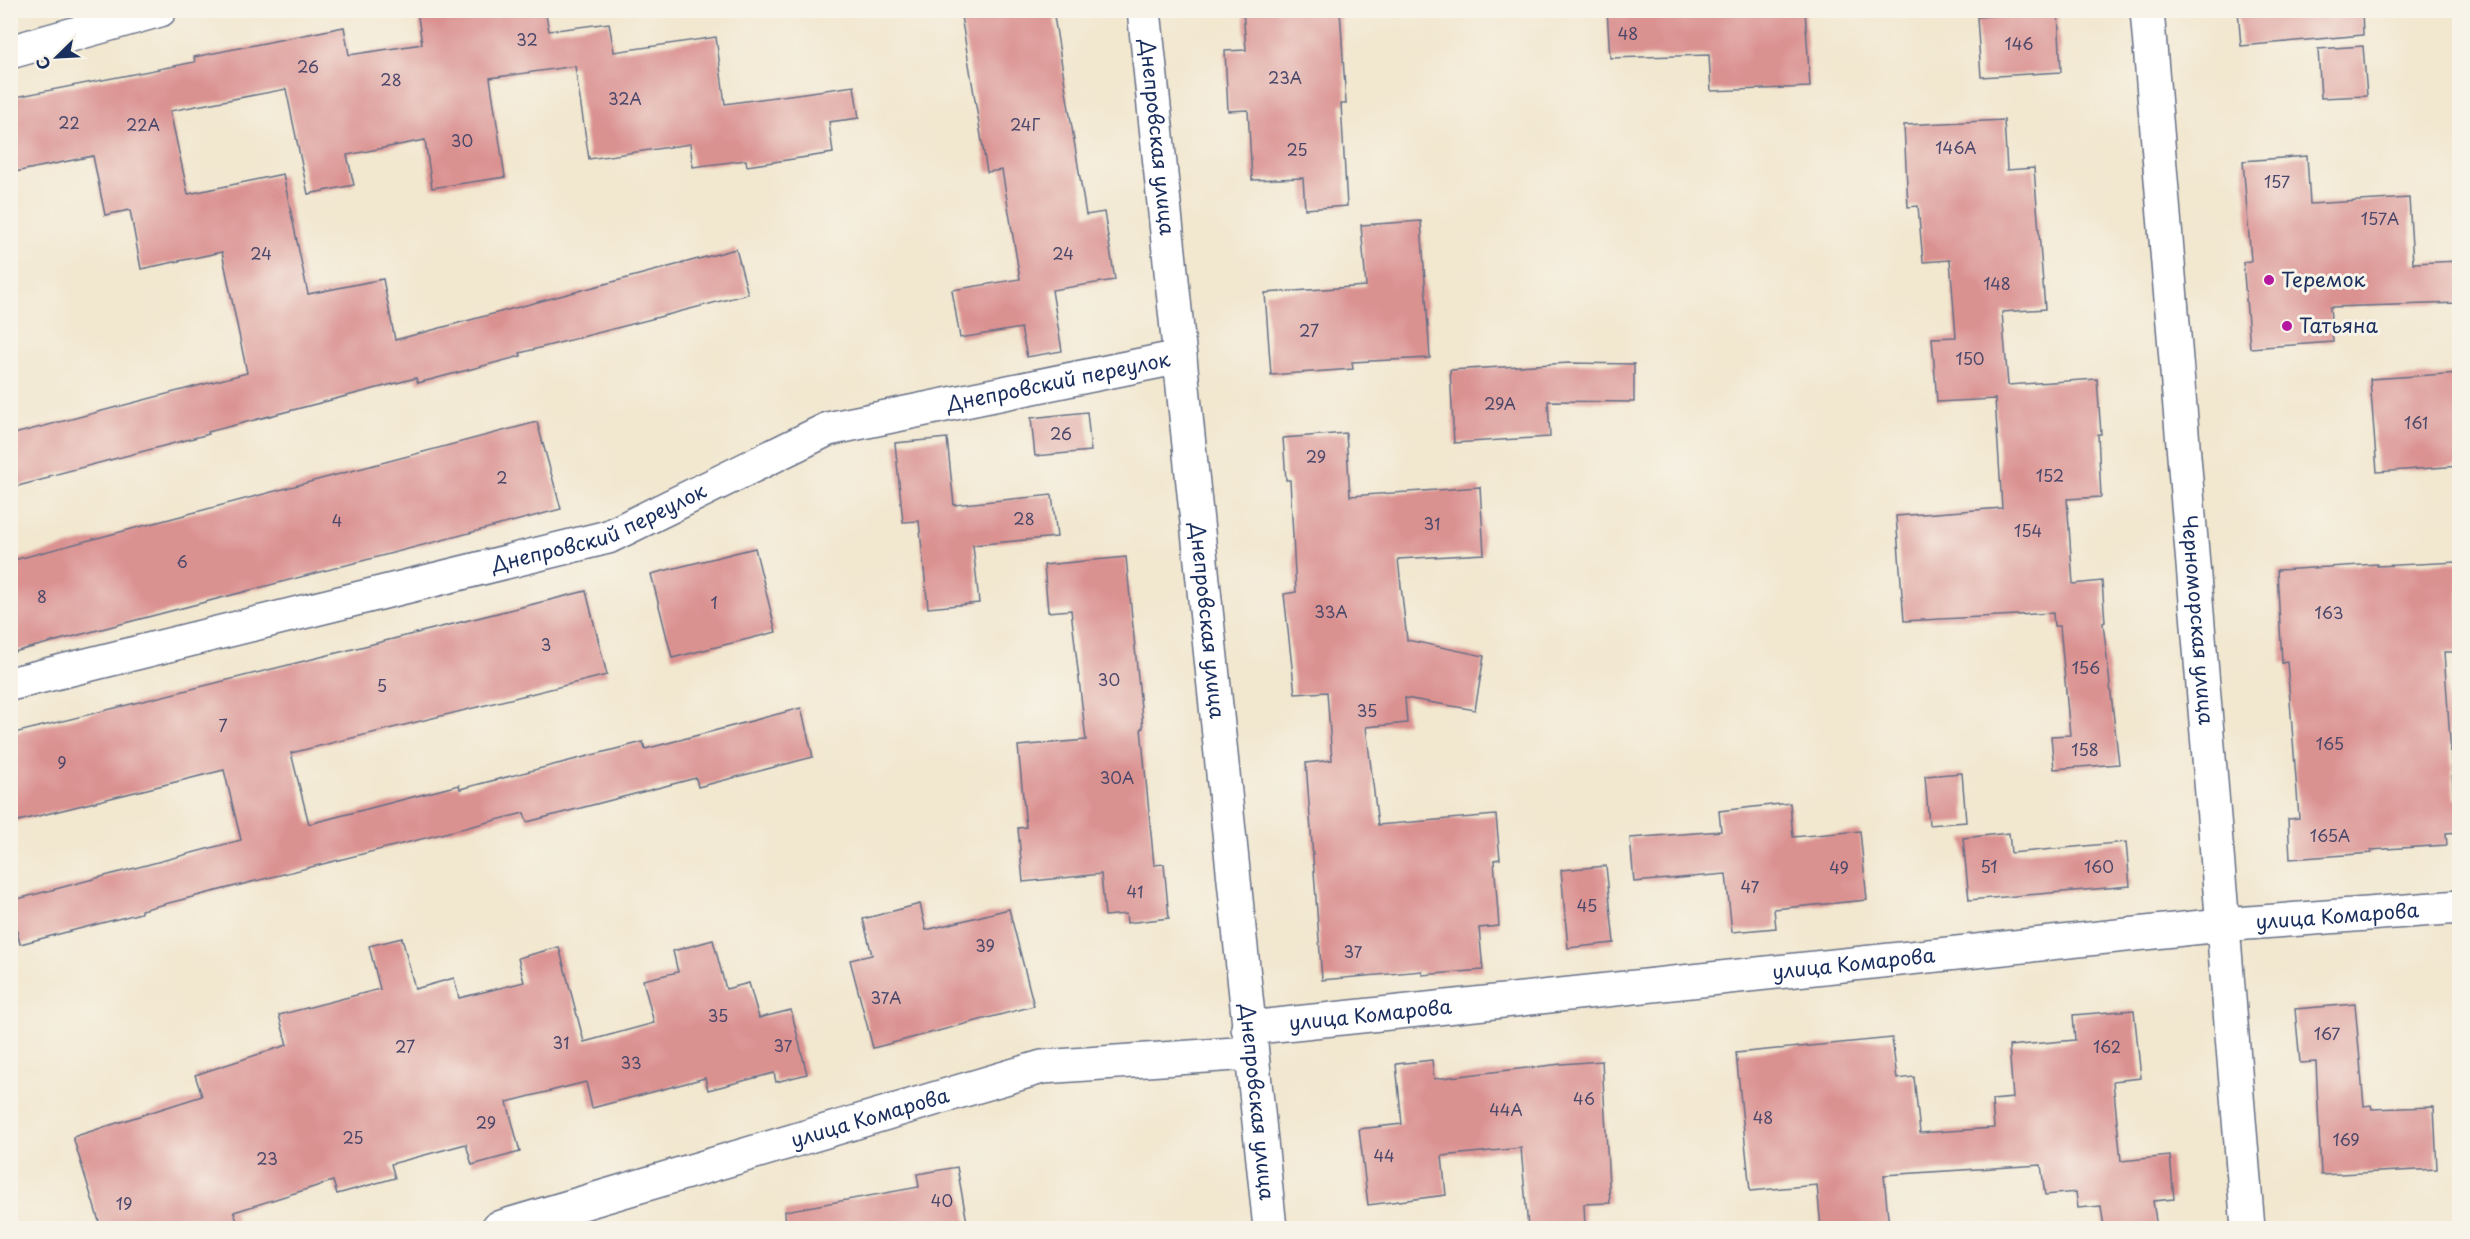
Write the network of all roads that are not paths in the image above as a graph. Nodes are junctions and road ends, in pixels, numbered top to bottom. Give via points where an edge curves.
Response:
1 (160, 10) edge
2 (1144, 10) edge
3 (2147, 10) edge
4 (10, 52) edge
5 (1180, 357) junction
6 (10, 684) edge
7 (2460, 907) edge
8 (2221, 925) junction
9 (1250, 1040) junction
10 (498, 1228) edge
11 (1270, 1228) edge
12 (2248, 1228) edge

1 - 4 street
2 - 5 street, Днепровская улица
3 - 8 street, Черноморская улица
5 - 6 street, Днепровский переулок via 828,429 608,537
5 - 9 street, Днепровская улица
7 - 8 street, улица Комарова
8 - 9 street, улица Комарова
8 - 12 street, Черноморская улица
9 - 10 street, улица Комарова via 1042,1067
9 - 11 street, Днепровская улица

